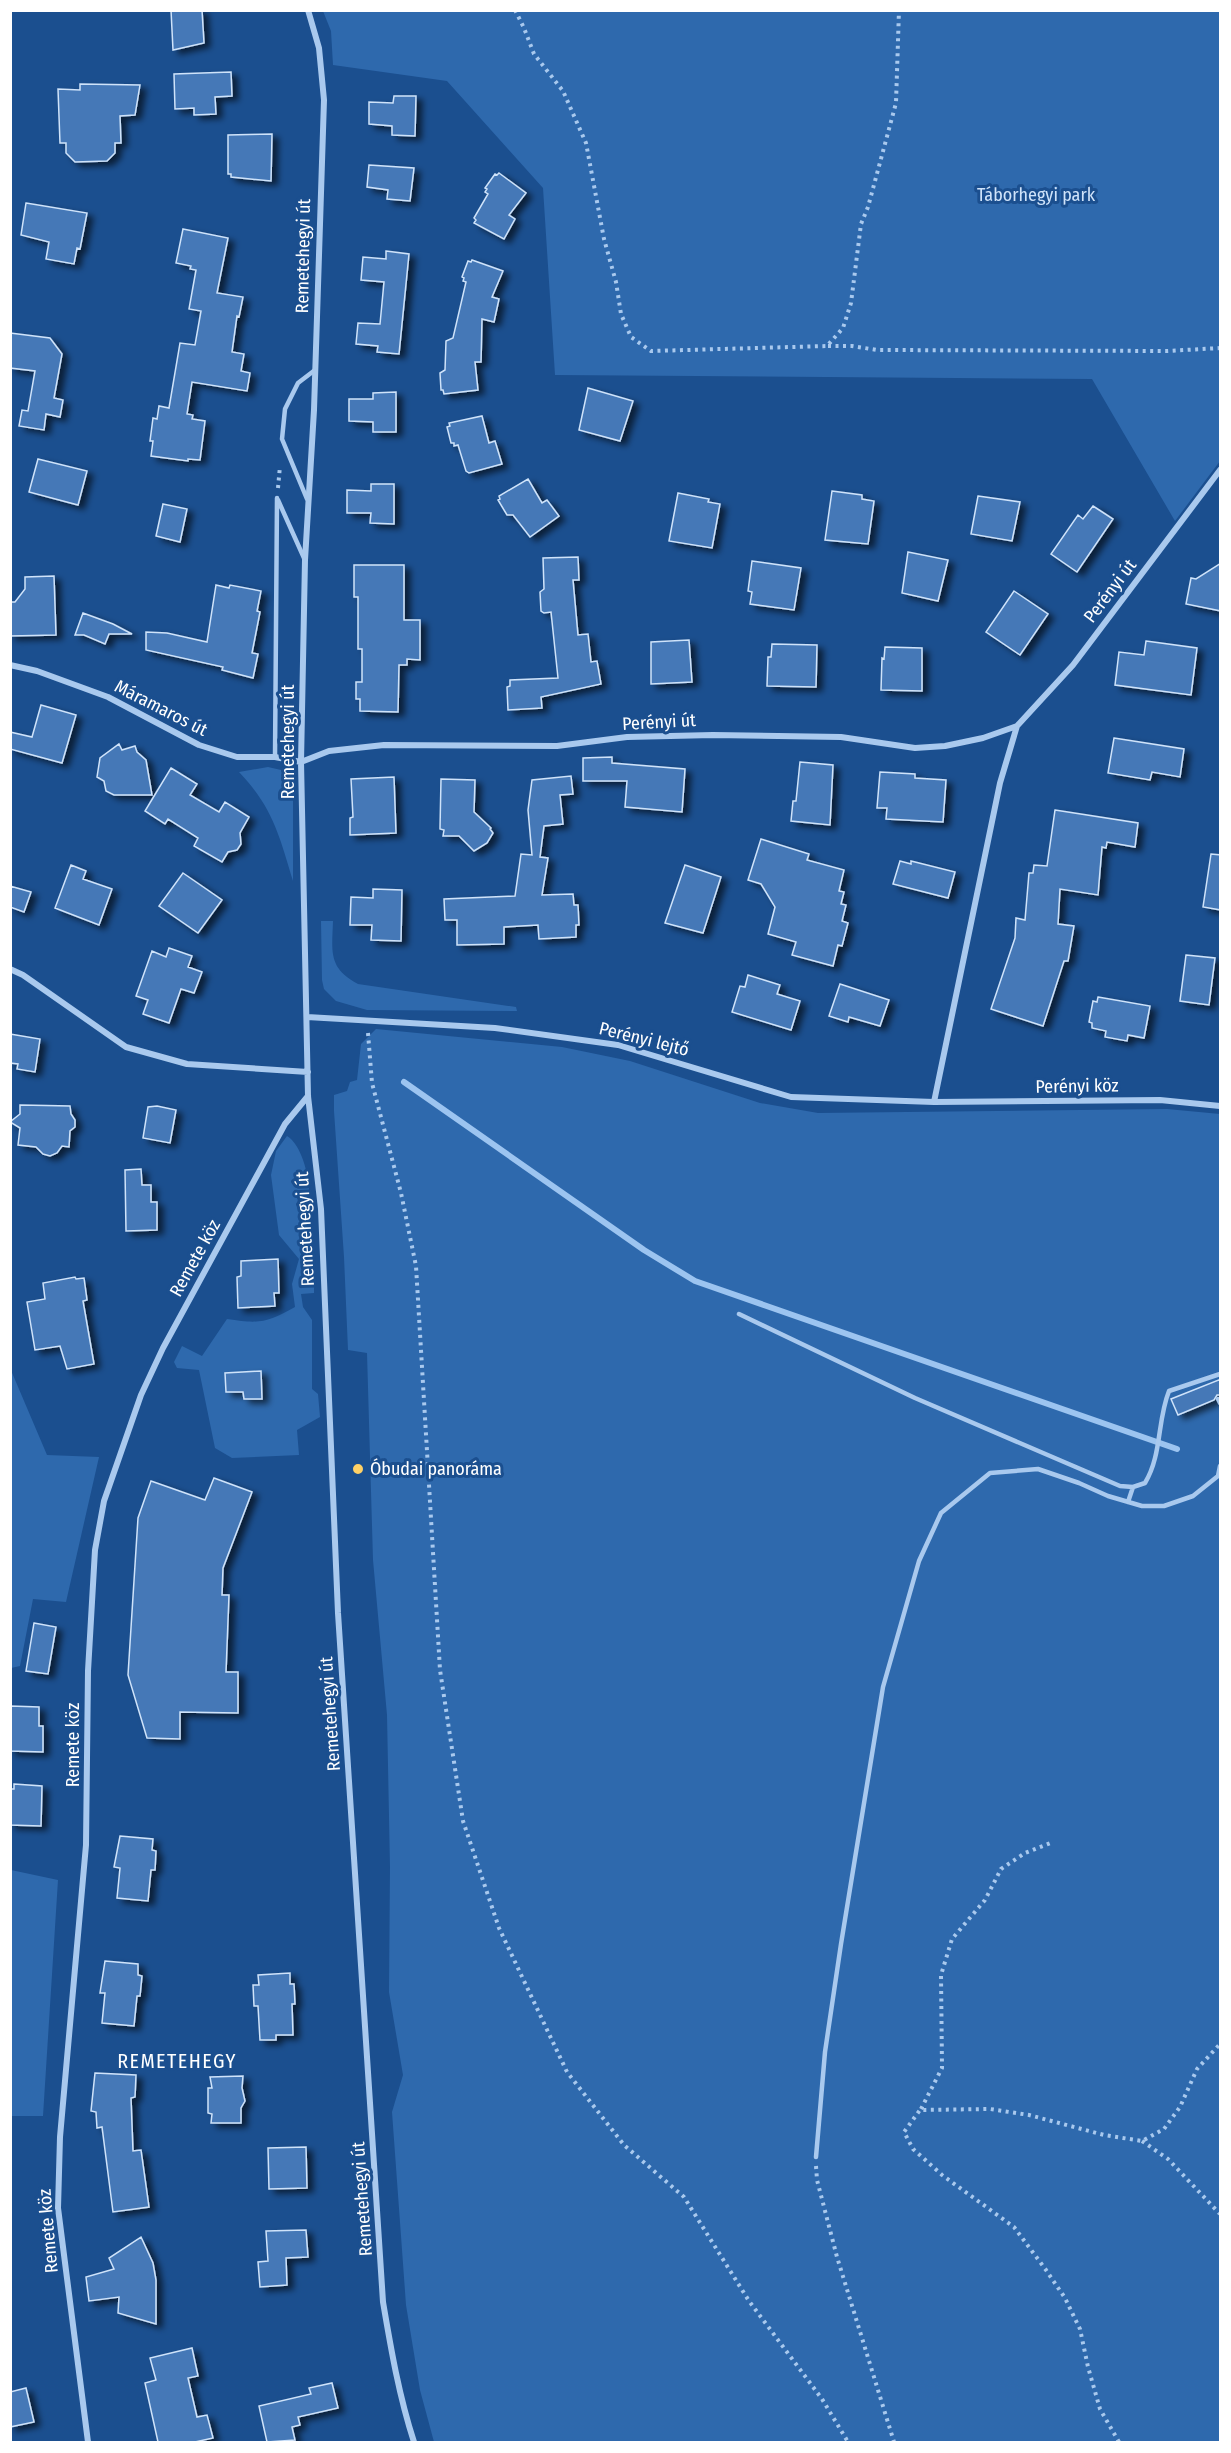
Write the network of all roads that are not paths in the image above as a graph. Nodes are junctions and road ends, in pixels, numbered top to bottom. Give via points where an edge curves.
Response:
1 (308, 10) edge
2 (315, 370) junction
3 (1221, 470) edge
4 (309, 501) junction
5 (305, 560) junction
6 (10, 665) edge
7 (1017, 726) junction
8 (275, 757) junction
9 (301, 762) junction
10 (10, 969) edge
11 (307, 1017) junction
12 (308, 1072) junction
13 (308, 1096) junction
14 (934, 1102) junction
15 (1221, 1106) edge
16 (739, 1314) dead end
17 (1221, 1374) edge
18 (1221, 1466) edge
19 (1133, 1487) junction
20 (1128, 1502) junction
21 (816, 2157) road end
22 (88, 2442) edge
23 (414, 2442) edge

1 - 2 street, Remetehegyi út via 319,48 324,100
2 - 4 street, Remetehegyi út
2 - 4 lane via 298,383 285,409 282,439
3 - 7 street, Perényi út via 1073,665
4 - 5 street, Remetehegyi út
5 - 8 lane via 277,498
5 - 9 street, Remetehegyi út
6 - 8 street, Máramaros út via 108,697 199,745 237,757
7 - 9 street, Perényi út via 983,738 915,748 841,736 713,735 627,737 557,746 384,745 329,751
7 - 14 street, Perényi út via 1000,783
8 - 9 street, Máramaros út
9 - 11 street, Remetehegyi út
10 - 12 street via 126,1047 187,1064
11 - 12 street, Remetehegyi út
11 - 14 street, Perényi lejtő via 495,1028 618,1045 791,1096
12 - 13 street, Remetehegyi út
13 - 22 street, Remete köz via 285,1124 163,1348 120,1450 94,1550 86,1845 60,2136 58,2208
13 - 23 street, Remetehegyi út via 321,1209 338,1612 383,2302 392,2357
14 - 15 street, Perényi köz via 1160,1100
16 - 19 lane via 915,1398 1120,1486
17 - 19 lane via 1169,1391 1162,1410 1154,1468 1145,1483
18 - 20 lane via 1218,1476 1193,1496 1164,1506
19 - 20 lane
20 - 21 lane via 1038,1469 990,1473 941,1513 918,1561 883,1687 825,2052

